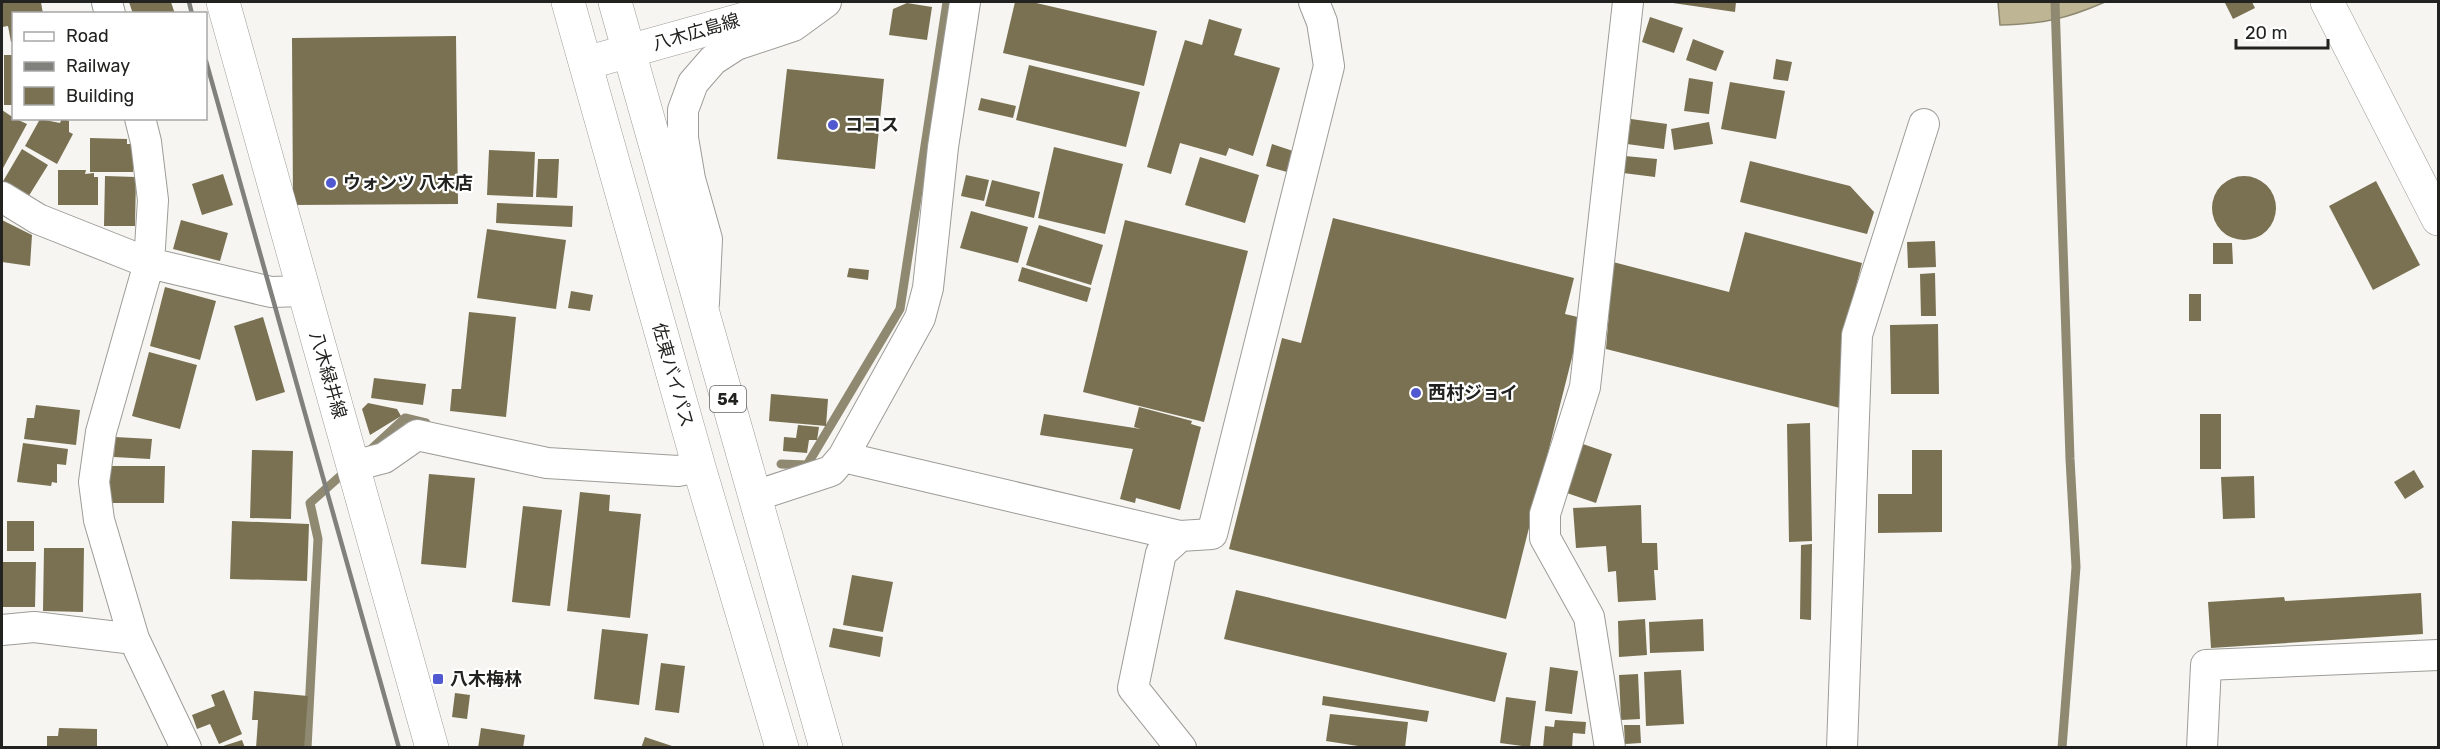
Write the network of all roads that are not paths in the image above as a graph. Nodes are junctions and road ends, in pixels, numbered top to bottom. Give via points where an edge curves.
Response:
1 (223, 2) edge
2 (568, 2) edge
3 (615, 2) edge
4 (805, 2) edge
5 (826, 2) edge
6 (965, 2) edge
7 (1314, 2) edge
8 (1628, 2) edge
9 (2327, 2) edge
10 (630, 50) junction
11 (586, 63) junction
12 (140, 120) edge
13 (1924, 124) dead end
14 (2, 197) edge
15 (2439, 219) edge
16 (149, 263) junction
17 (304, 291) junction
18 (704, 313) junction
19 (843, 457) junction
20 (353, 466) junction
21 (699, 467) junction
22 (755, 496) junction
23 (1180, 536) junction
24 (2, 630) edge
25 (134, 639) junction
26 (2439, 655) edge
27 (186, 747) edge
28 (432, 747) edge
29 (782, 747) edge
30 (826, 747) edge
31 (1181, 747) edge
32 (1610, 747) edge
33 (1842, 747) edge
34 (2202, 747) edge

1 - 17 main road, 八木緑井線
2 - 11 main road, 佐東バイパス / 54
3 - 10 main road, 54
4 - 10 main road, 八木広島線
5 - 18 street via 793,26 736,45 713,60 693,83 683,110 683,138 707,239
6 - 19 street via 943,147 928,288 920,318
7 - 23 street via 1323,22 1329,66 1212,534
8 - 32 street via 1585,387 1545,514 1545,538 1589,617
9 - 15 main road
10 - 11 main road, 八木広島線
10 - 18 main road, 54
11 - 21 main road, 佐東バイパス / 54
12 - 16 street via 153,200
13 - 33 street via 1857,335
14 - 16 street via 38,219
16 - 17 street via 271,292
16 - 25 street via 101,432 94,482 99,520
17 - 20 main road, 八木緑井線
18 - 22 main road, 54
19 - 22 street via 831,471
19 - 23 street
20 - 21 street via 384,458 417,435 547,463 678,471
20 - 28 main road, 八木緑井線
21 - 29 main road, 佐東バイパス / 54
22 - 30 main road, 54
23 - 31 street via 1161,553 1133,688
24 - 25 street via 34,627
25 - 27 street
26 - 34 street via 2206,665

